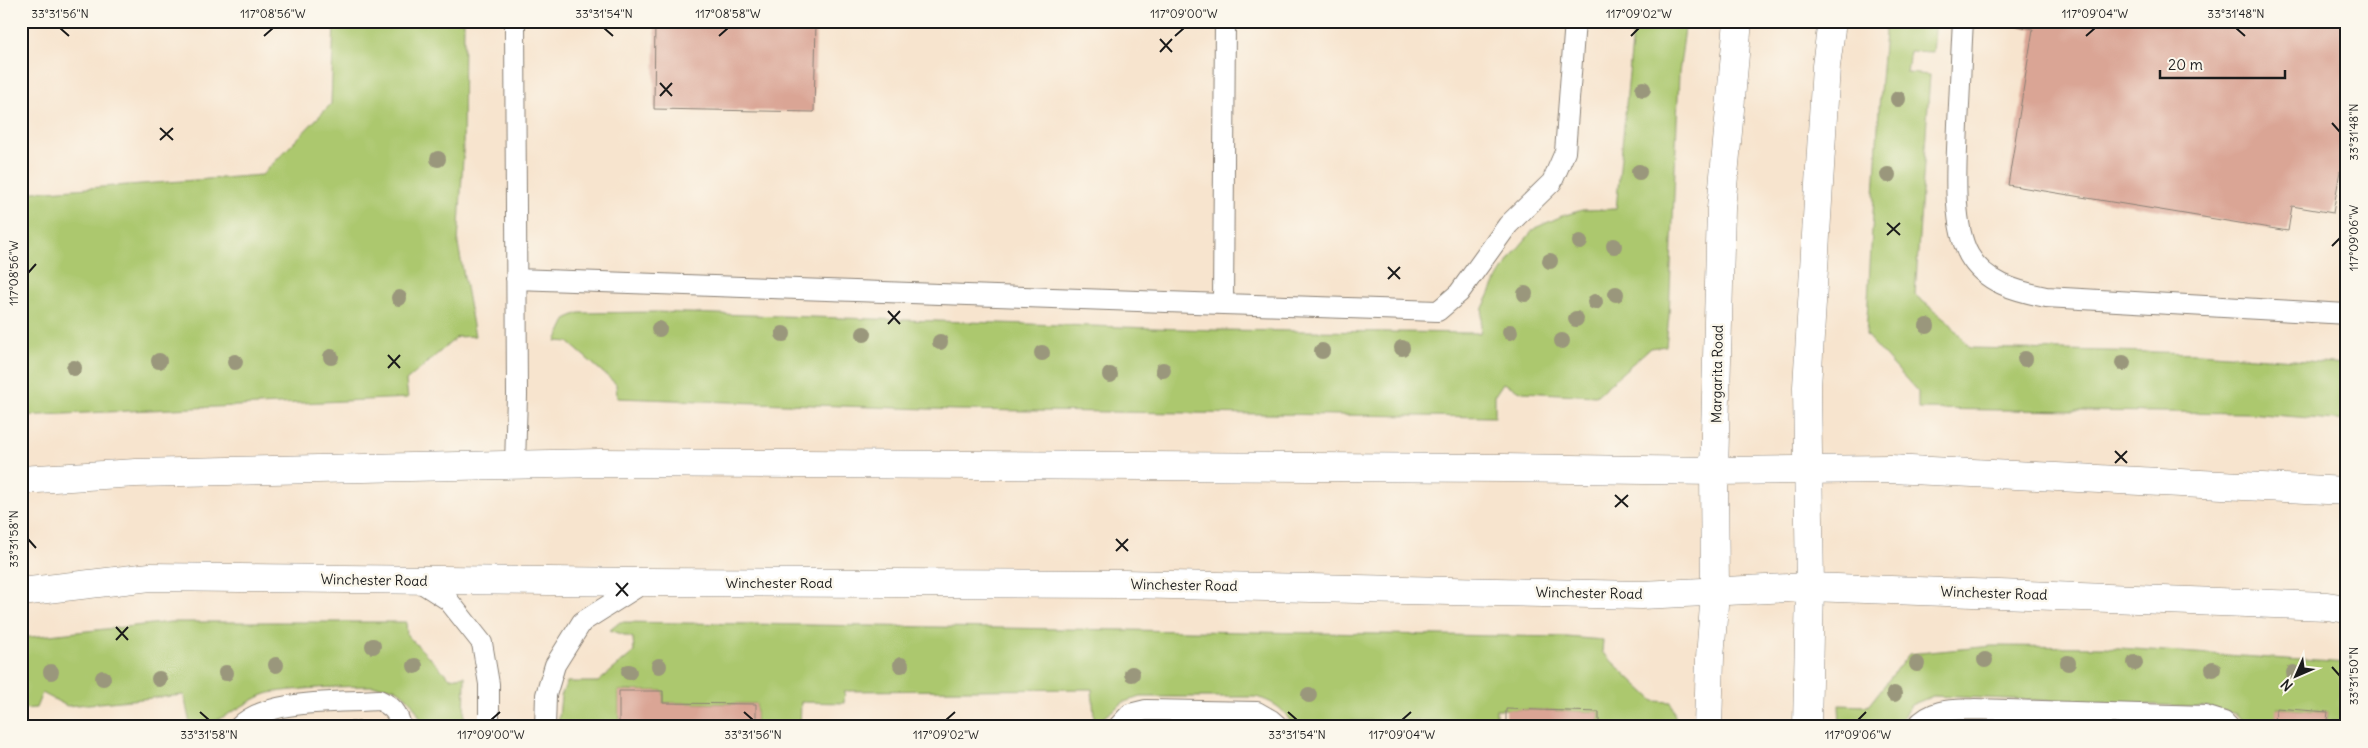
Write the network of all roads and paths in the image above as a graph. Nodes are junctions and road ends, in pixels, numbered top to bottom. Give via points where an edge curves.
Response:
1 (515, 21) edge
2 (1225, 21) edge
3 (1575, 21) edge
4 (1738, 21) edge
5 (1832, 21) edge
6 (1963, 21) edge
7 (516, 279) junction
8 (1223, 304) junction
9 (2347, 314) edge
10 (515, 465) junction
11 (1714, 471) junction
12 (1810, 471) junction
13 (21, 480) edge
14 (2347, 491) edge
15 (417, 580) junction
16 (645, 582) junction
17 (1810, 587) junction
18 (21, 592) edge
19 (1715, 592) junction
20 (2347, 609) edge
21 (239, 727) edge
22 (401, 727) edge
23 (489, 727) edge
24 (545, 727) edge
25 (1118, 727) edge
26 (1278, 727) edge
27 (1708, 727) edge
28 (1807, 727) edge
29 (1916, 727) edge
30 (2229, 727) edge

1 - 7 lane
2 - 8 lane
3 - 8 lane via 1565,152 1552,182 1508,225 1459,292 1438,311
4 - 11 main road, Margarita Road via 1720,209
5 - 12 main road via 1826,66 1807,387
6 - 9 lane via 1957,203 1969,255 1986,275 2011,290 2046,297
7 - 8 lane
7 - 10 lane
10 - 11 main road via 1484,467
10 - 13 main road via 136,473
11 - 12 main road
11 - 19 main road, Margarita Road
12 - 14 main road via 1890,469
12 - 17 main road
15 - 16 main road, Winchester Road
15 - 18 main road, Winchester Road via 150,577
15 - 23 lane via 448,600 482,643 489,684
16 - 19 main road, Winchester Road via 1114,584 1641,595
16 - 24 lane via 582,622 555,665 546,695
17 - 19 main road, Winchester Road
17 - 20 main road, Winchester Road
17 - 28 main road
19 - 27 main road, Margarita Road
21 - 22 lane via 251,717 276,707 379,700 398,714
25 - 26 lane via 1130,714 1146,710 1257,712
29 - 30 lane via 1940,710 1975,709 2206,716

